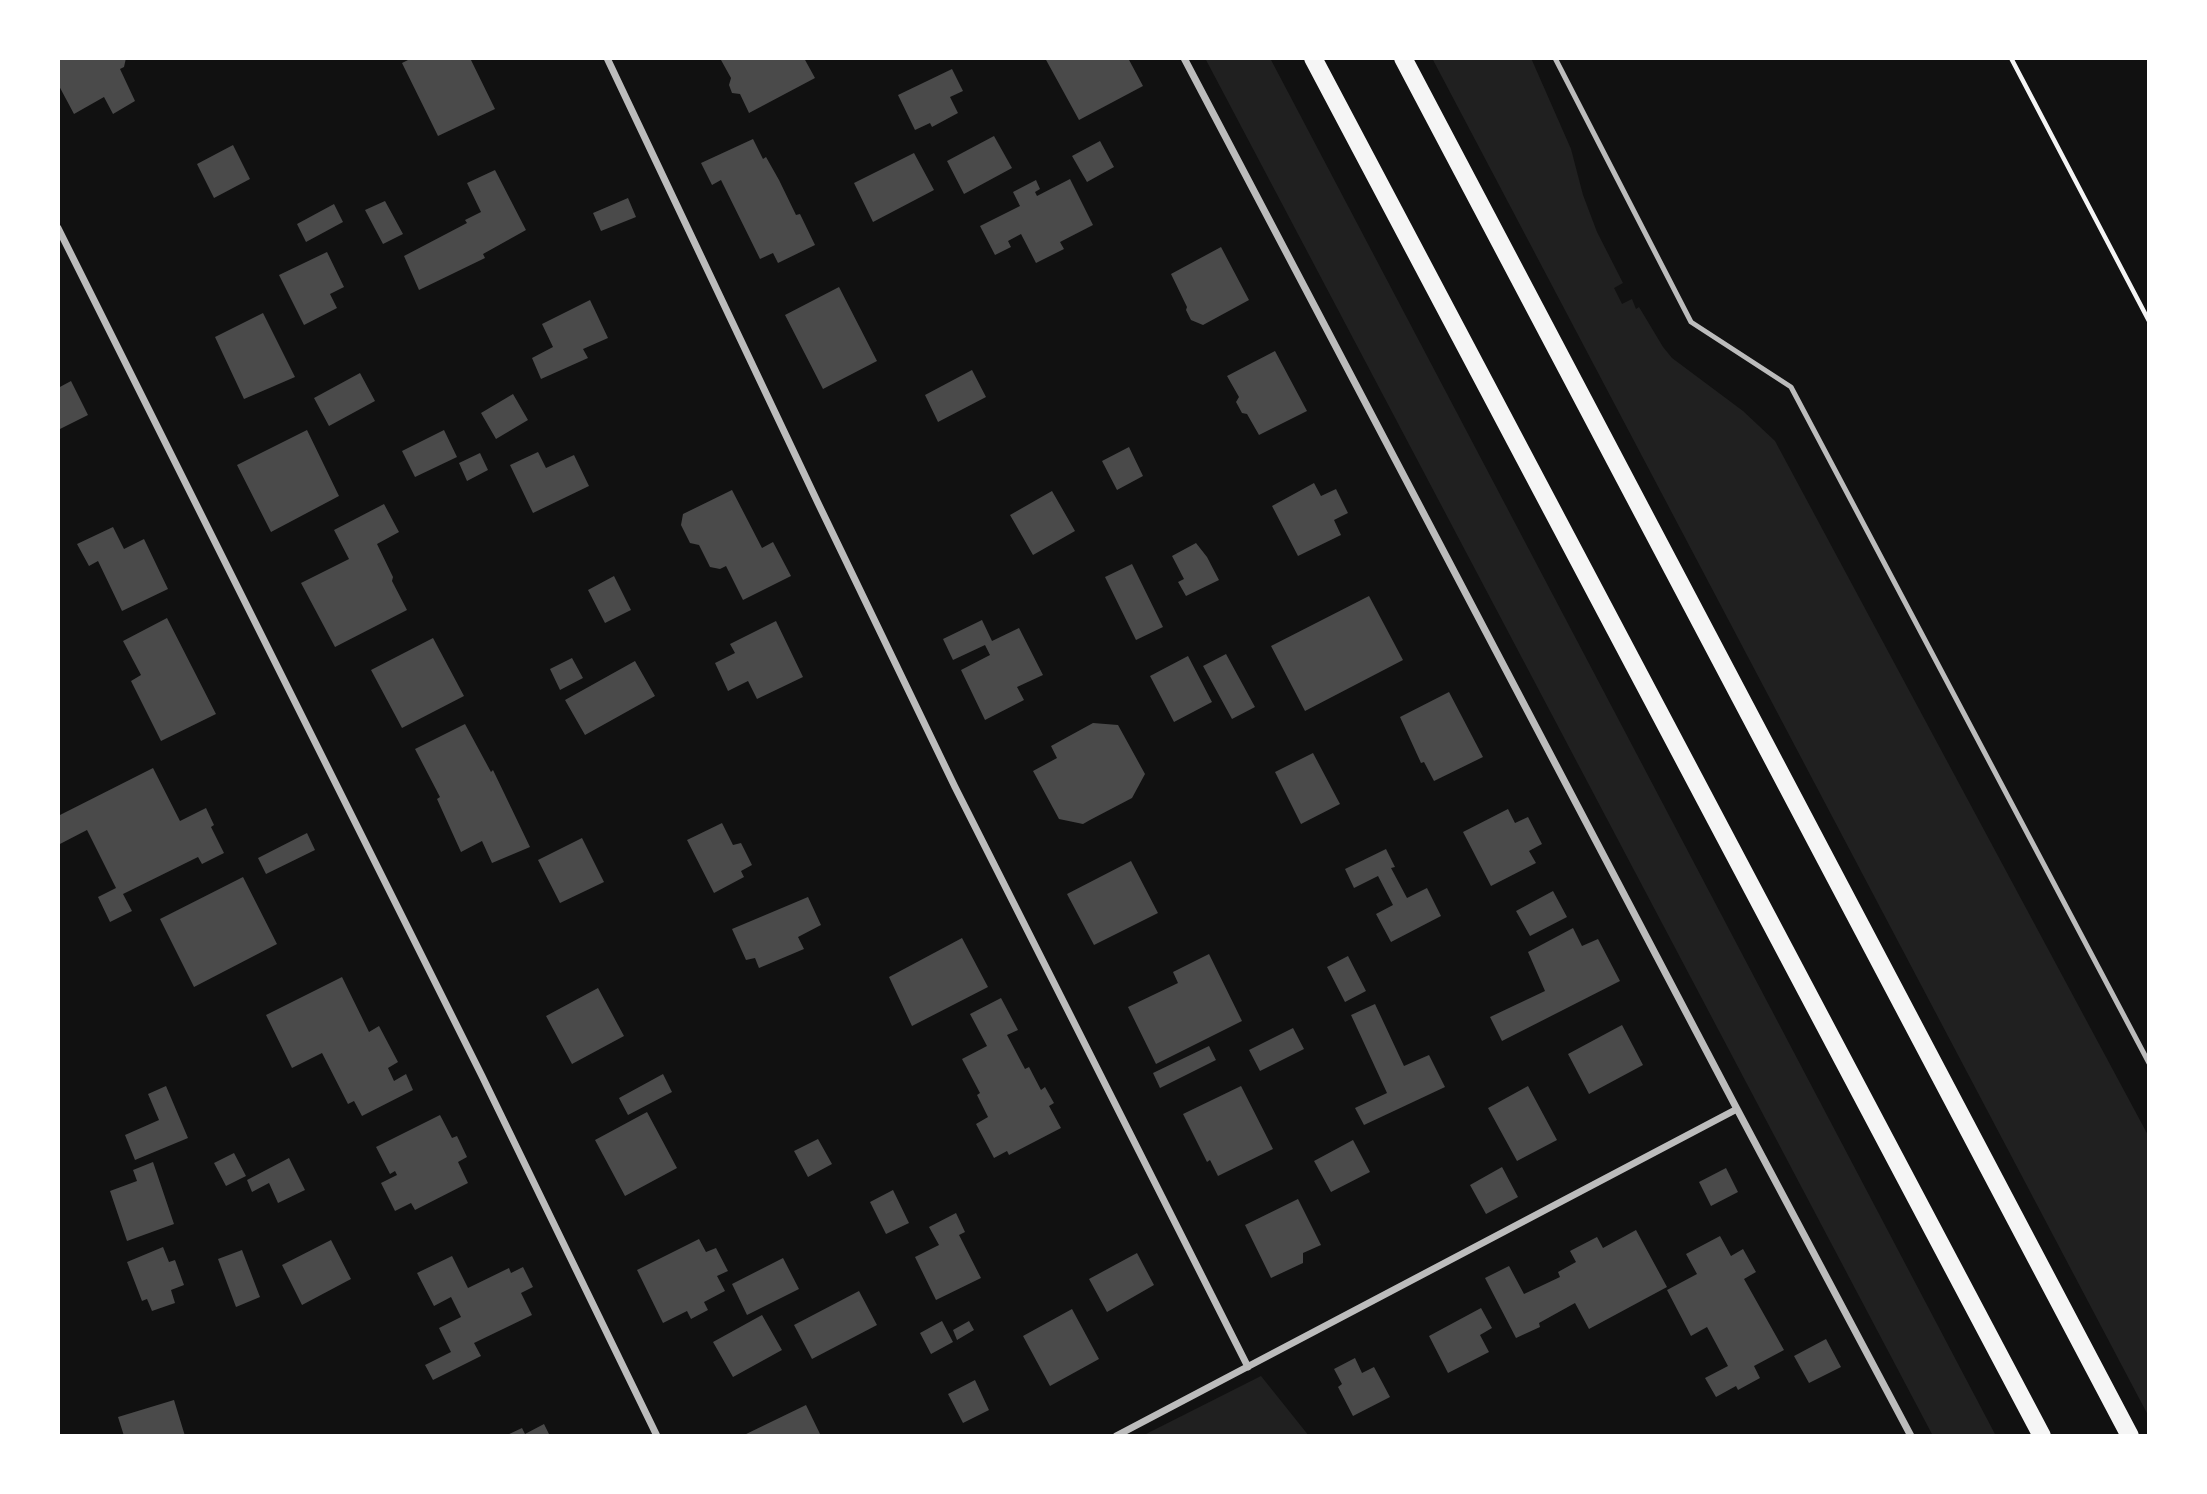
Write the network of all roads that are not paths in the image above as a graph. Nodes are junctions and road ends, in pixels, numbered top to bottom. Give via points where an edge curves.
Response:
1 (607, 58) edge
2 (1184, 58) edge
3 (1313, 58) edge
4 (1403, 58) edge
5 (1555, 58) edge
6 (58, 228) edge
7 (2149, 1063) edge
8 (1737, 1109) junction
9 (1248, 1367) junction
10 (657, 1436) edge
11 (1116, 1436) edge
12 (1911, 1436) edge
13 (2042, 1436) edge
14 (2130, 1436) edge

1 - 9 street via 954,787
2 - 8 street
3 - 13 main road
4 - 14 main road
5 - 7 lane via 1691,322 1791,387
6 - 10 street via 476,1063
8 - 9 street
8 - 12 street
9 - 11 street

